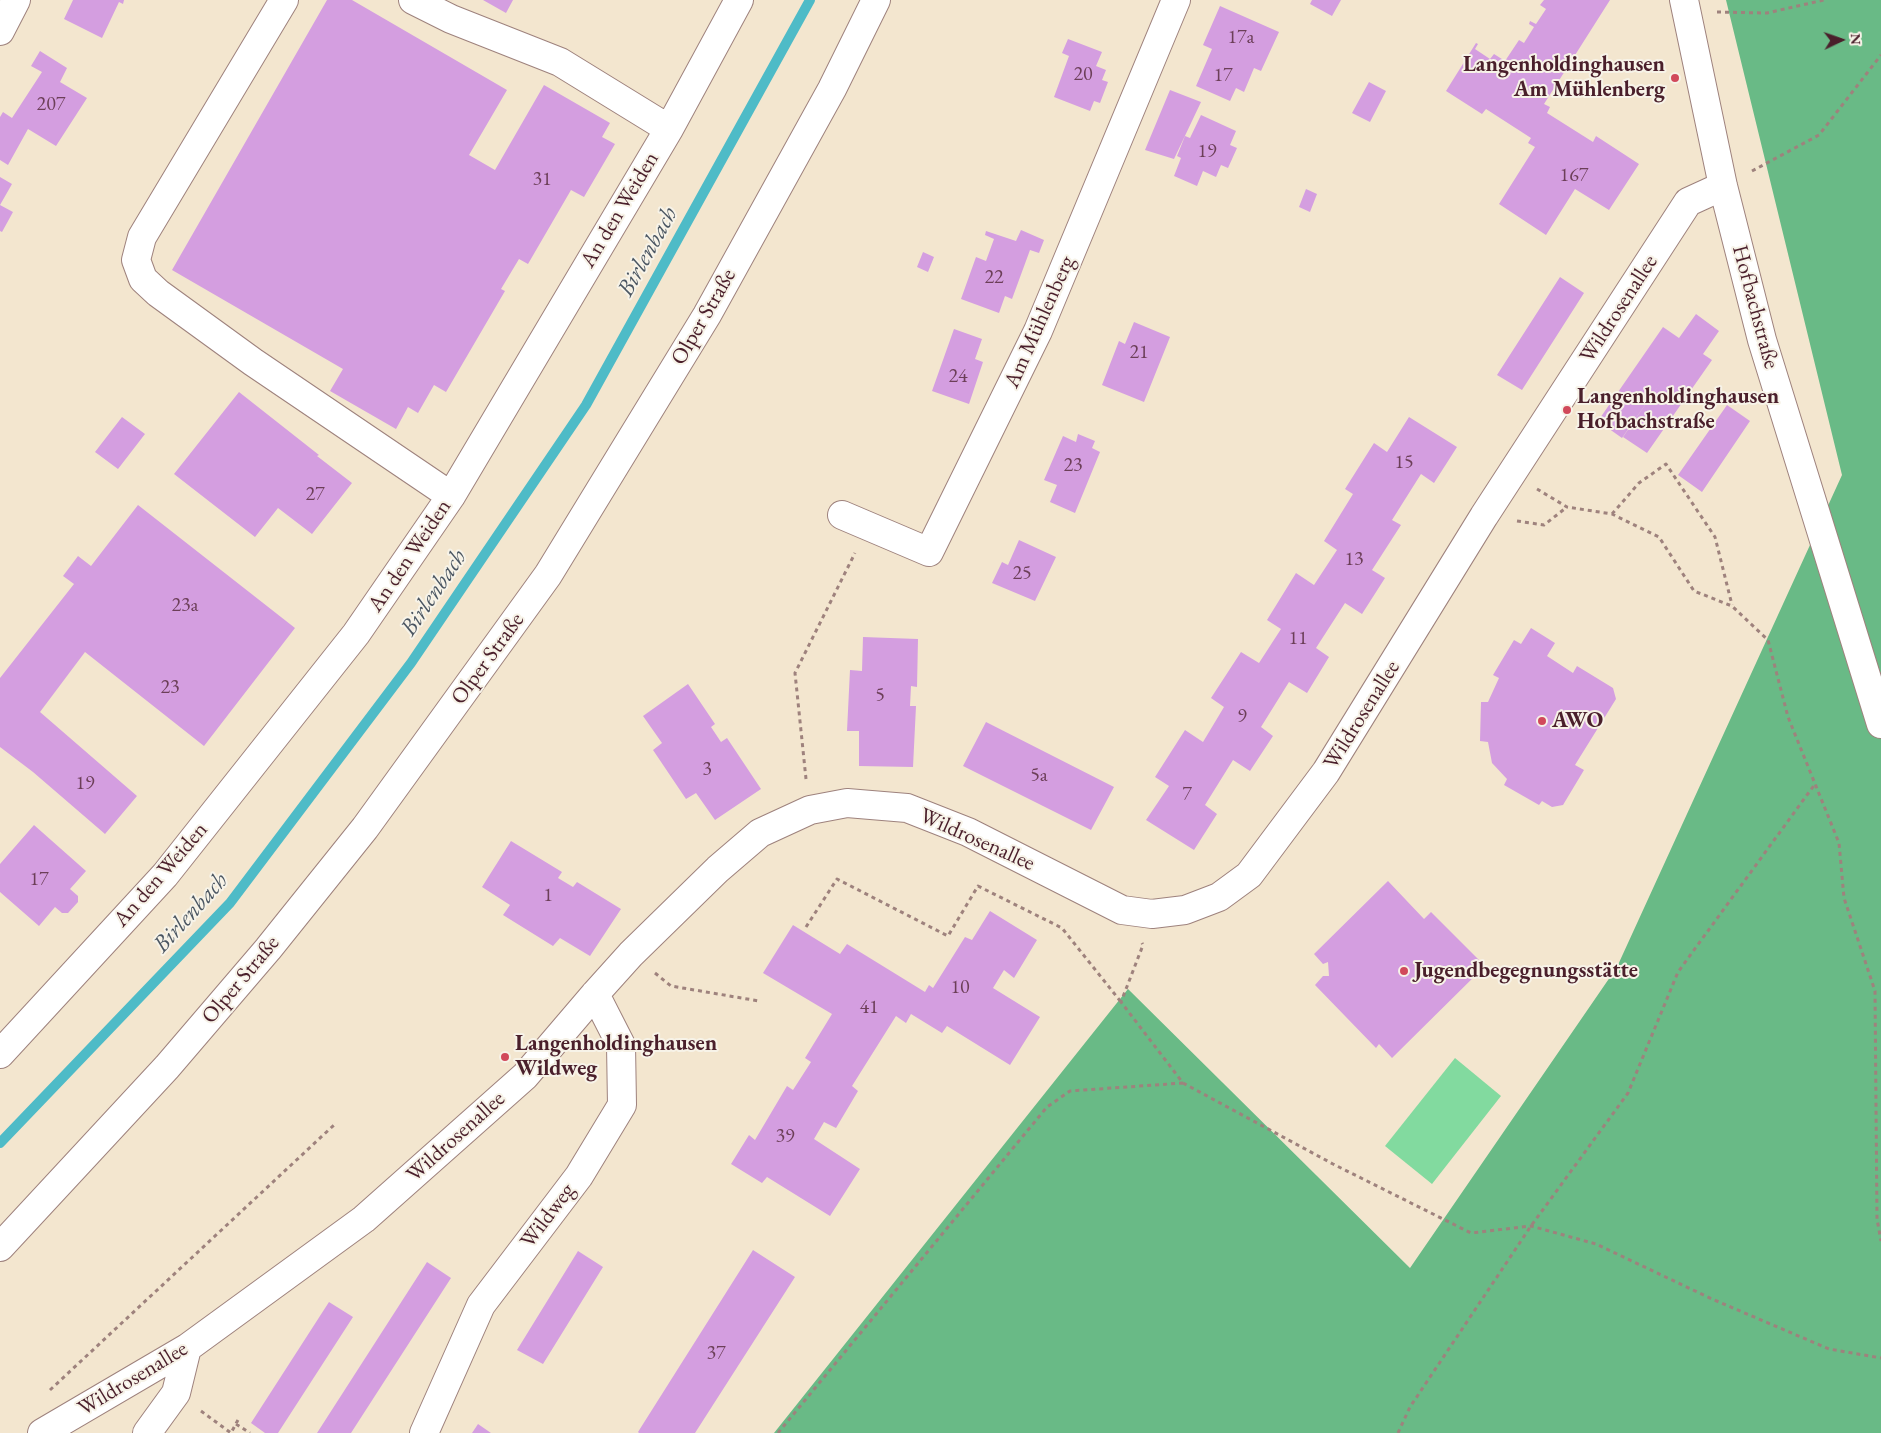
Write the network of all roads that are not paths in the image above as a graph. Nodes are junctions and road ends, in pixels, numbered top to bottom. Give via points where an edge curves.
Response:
1 (16, 0) edge
2 (284, 0) edge
3 (413, 0) edge
4 (739, 0) edge
5 (876, 0) edge
6 (1176, 0) edge
7 (1685, 5) edge
8 (0, 31) edge
9 (669, 129) junction
10 (1723, 186) junction
11 (451, 496) junction
12 (842, 515) dead end
13 (1881, 724) edge
14 (595, 994) junction
15 (0, 1054) edge
16 (0, 1247) edge
17 (188, 1348) junction
18 (42, 1433) edge
19 (147, 1433) edge
20 (424, 1433) edge

1 - 8 street
2 - 11 street via 142,237 136,260 143,278 158,294
3 - 9 street via 451,19 560,62
4 - 9 street, An den Weiden
5 - 16 street, Olper Straße via 832,89 707,315 548,575 365,828 274,941 167,1067
6 - 12 street, Am Mühlenberg via 1038,331 929,552
7 - 10 street, Hofbachstraße
9 - 11 street, An den Weiden
10 - 13 street, Hofbachstraße via 1762,340
10 - 14 street, Wildrosenallee via 1688,202 1484,516 1326,772 1249,875 1219,897 1185,910 1152,914 1122,910 968,832 907,808 847,803 810,810 760,833 718,869
11 - 15 street, An den Weiden via 356,634 165,875
14 - 17 street, Wildrosenallee via 525,1076 364,1219
14 - 20 street, Wildweg via 621,1045 622,1105 579,1176 481,1305
17 - 18 street, Wildrosenallee
17 - 19 street via 176,1393

